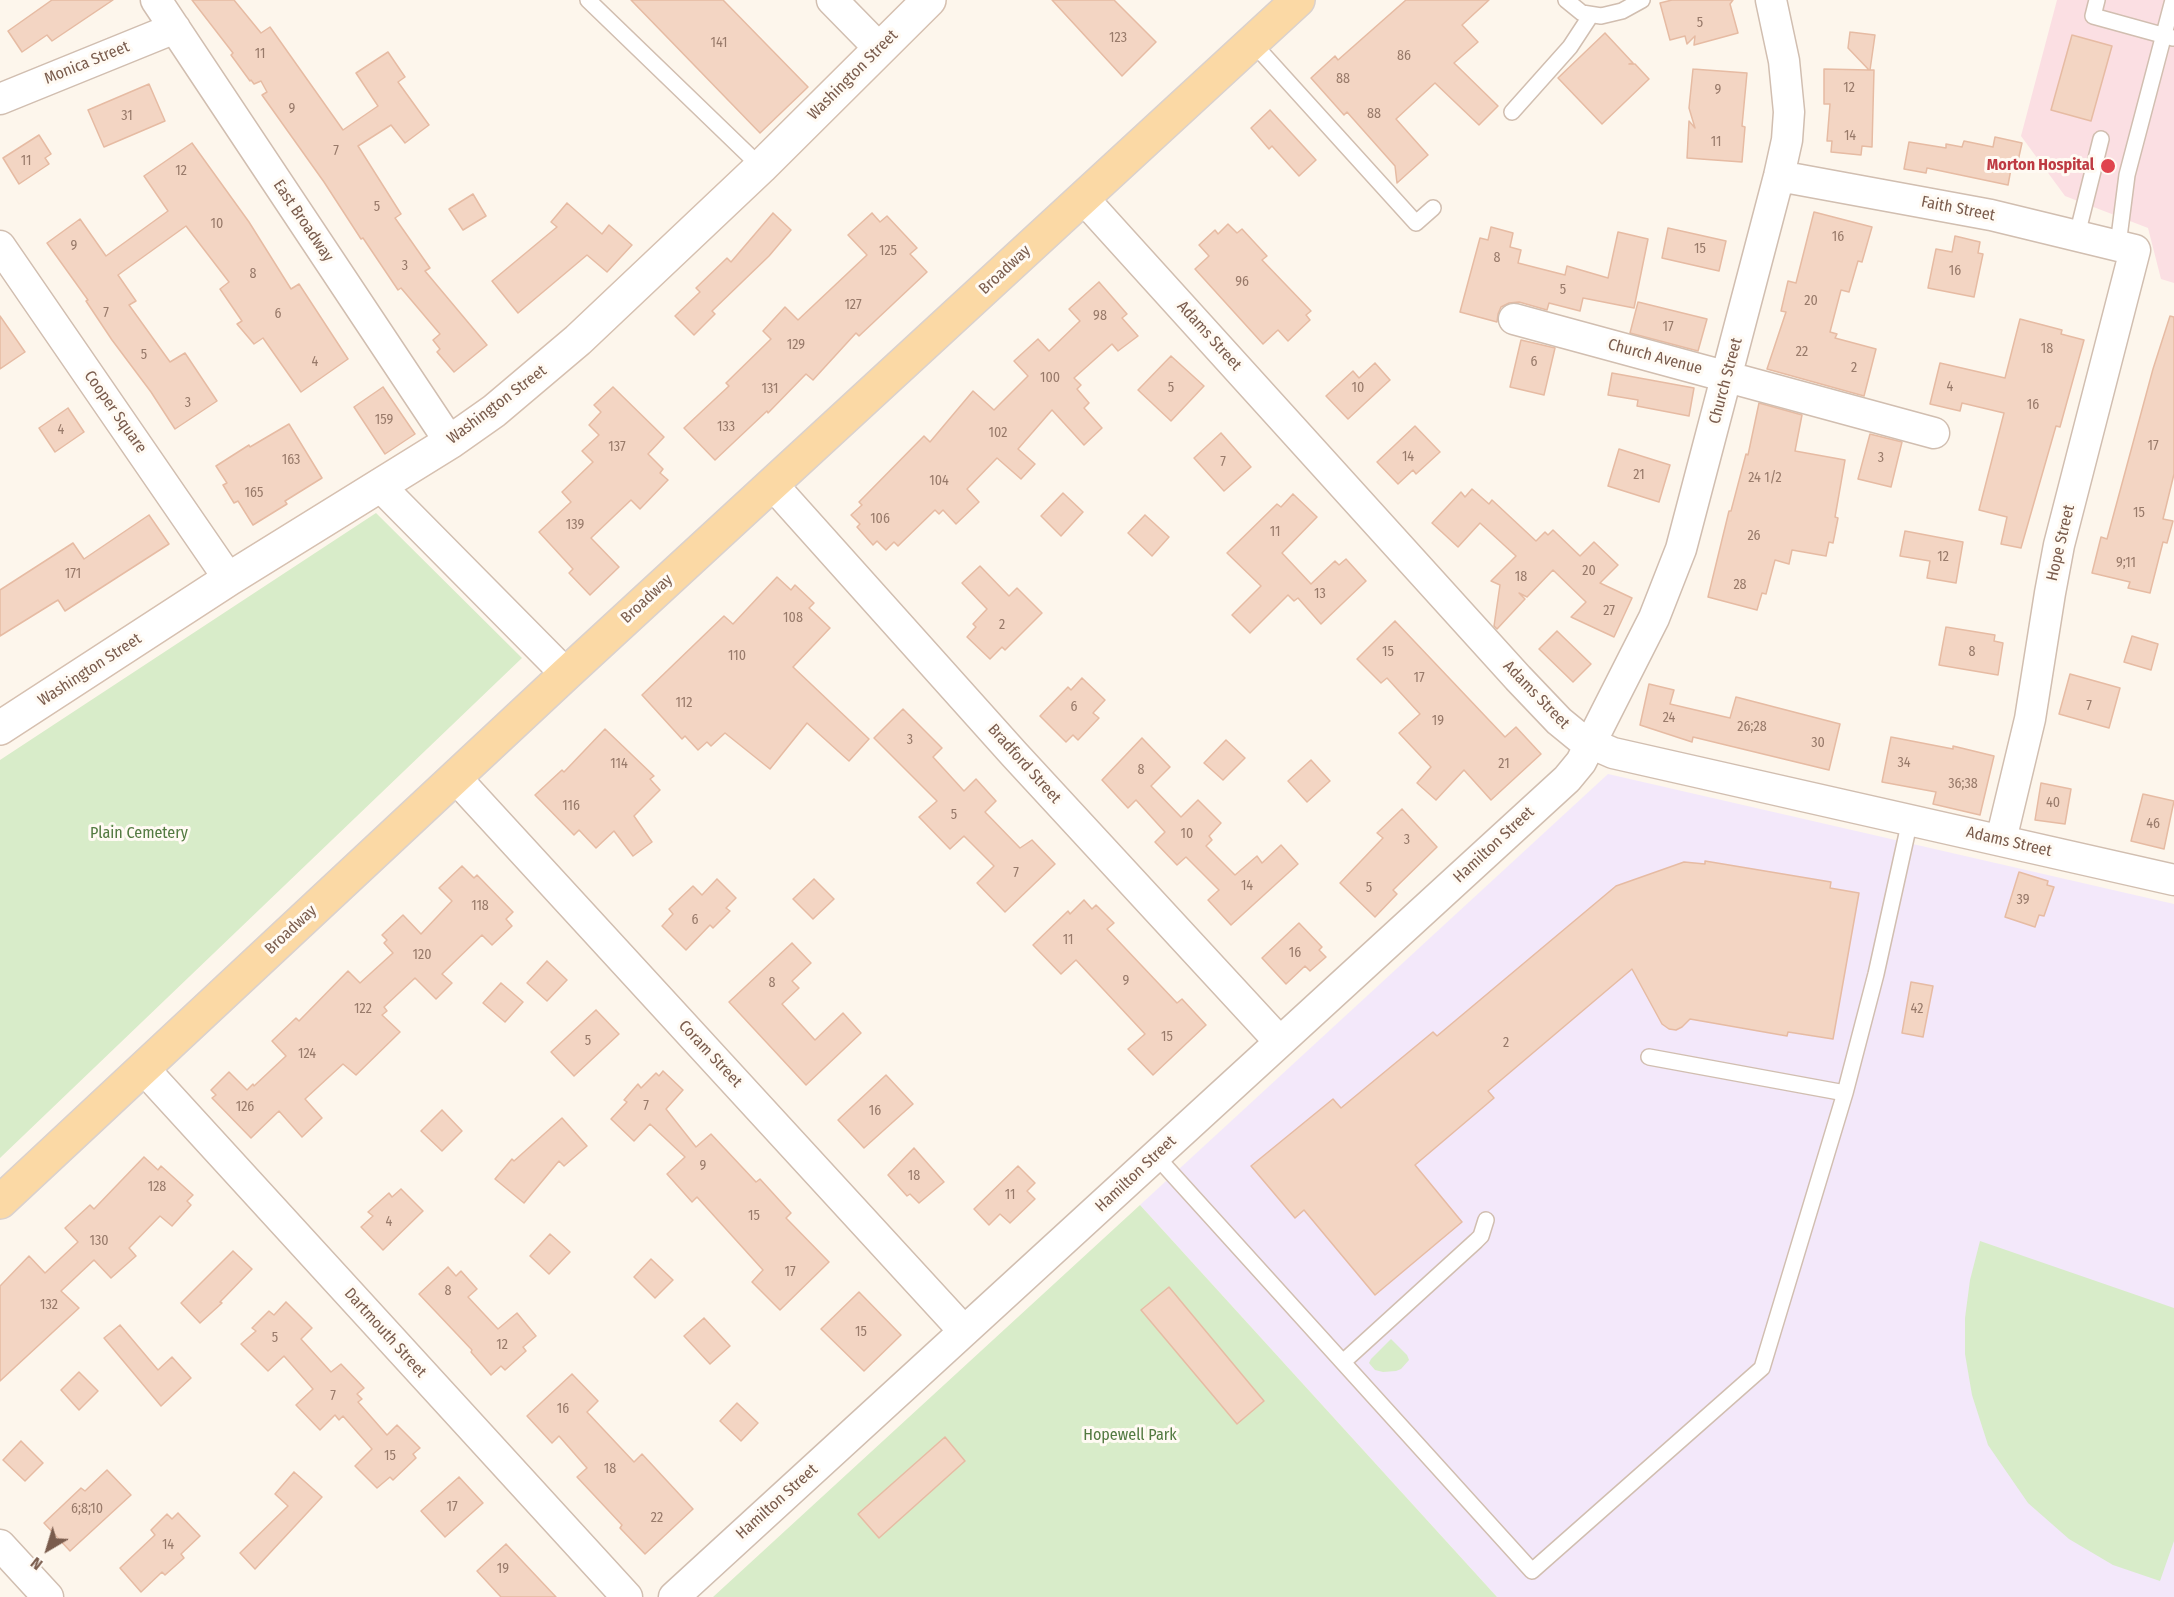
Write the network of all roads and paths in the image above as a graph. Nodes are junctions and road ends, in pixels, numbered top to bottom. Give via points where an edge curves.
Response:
1 (156, 0) edge
2 (588, 0) edge
3 (832, 0) edge
4 (929, 0) edge
5 (1298, 0) edge
6 (1566, 0) edge
7 (1642, 0) edge
8 (1771, 0) edge
9 (2097, 0) edge
10 (2173, 0) edge
11 (1591, 15) junction
12 (175, 28) junction
13 (2169, 37) edge
14 (1252, 42) junction
15 (880, 49) junction
16 (0, 99) edge
17 (1512, 112) dead end
18 (2101, 139) dead end
19 (761, 167) junction
20 (1779, 176) junction
21 (1083, 198) junction
22 (1433, 208) dead end
23 (2077, 235) junction
24 (0, 246) edge
25 (2127, 247) junction
26 (1514, 319) dead end
27 (1727, 376) junction
28 (1934, 433) dead end
29 (450, 442) junction
30 (772, 484) junction
31 (380, 486) junction
32 (229, 579) junction
33 (566, 674) junction
34 (0, 728) edge
35 (1591, 745) junction
36 (455, 777) junction
37 (1910, 820) junction
38 (2001, 840) junction
39 (2174, 880) edge
40 (1280, 1042) junction
41 (1649, 1058) dead end
42 (143, 1068) junction
43 (1845, 1093) junction
44 (1155, 1156) junction
45 (0, 1202) edge
46 (1486, 1220) dead end
47 (964, 1331) junction
48 (1342, 1362) junction
49 (0, 1545) edge
50 (48, 1597) edge
51 (627, 1597) edge
52 (674, 1597) edge

1 - 12 street, East Broadway
2 - 19 lane
3 - 15 street
4 - 15 street, Washington Street
5 - 14 main road, Broadway
6 - 11 lane
7 - 11 lane via 1611,14
8 - 20 street, Church Street via 1784,61 1789,112
9 - 13 lane via 2093,16
10 - 13 lane
11 - 17 lane via 1570,47
12 - 16 street, Monica Street
12 - 29 street, East Broadway
13 - 25 lane via 2127,175
14 - 21 main road, Broadway
14 - 22 lane via 1416,223
15 - 19 street, Washington Street
18 - 23 lane
19 - 29 street, Washington Street via 578,340
20 - 23 street, Faith Street
20 - 27 street, Church Street
21 - 30 main road, Broadway
21 - 35 street, Adams Street via 1518,678 1566,727
23 - 25 street, Faith Street
24 - 32 street, Cooper Square
25 - 38 street, Hope Street via 2058,554 2030,719
26 - 27 street, Church Avenue
27 - 28 street, Church Avenue
27 - 35 street, Church Street via 1671,578
29 - 31 street, Washington Street
30 - 33 main road, Broadway
30 - 40 street, Bradford Street
31 - 32 street, Washington Street
31 - 33 street
32 - 34 street, Washington Street
33 - 36 main road, Broadway
35 - 37 street, Adams Street via 1624,756
35 - 40 street, Hamilton Street via 1567,778
36 - 42 main road, Broadway
36 - 47 street, Coram Street
37 - 38 street, Adams Street
37 - 43 lane
38 - 39 street, Adams Street
40 - 44 street, Hamilton Street
41 - 43 lane
42 - 45 main road, Broadway
42 - 51 street, Dartmouth Street
43 - 48 lane via 1762,1368 1532,1571
44 - 47 street, Hamilton Street
44 - 48 lane
46 - 48 lane via 1476,1241
47 - 52 street, Hamilton Street
49 - 50 street

